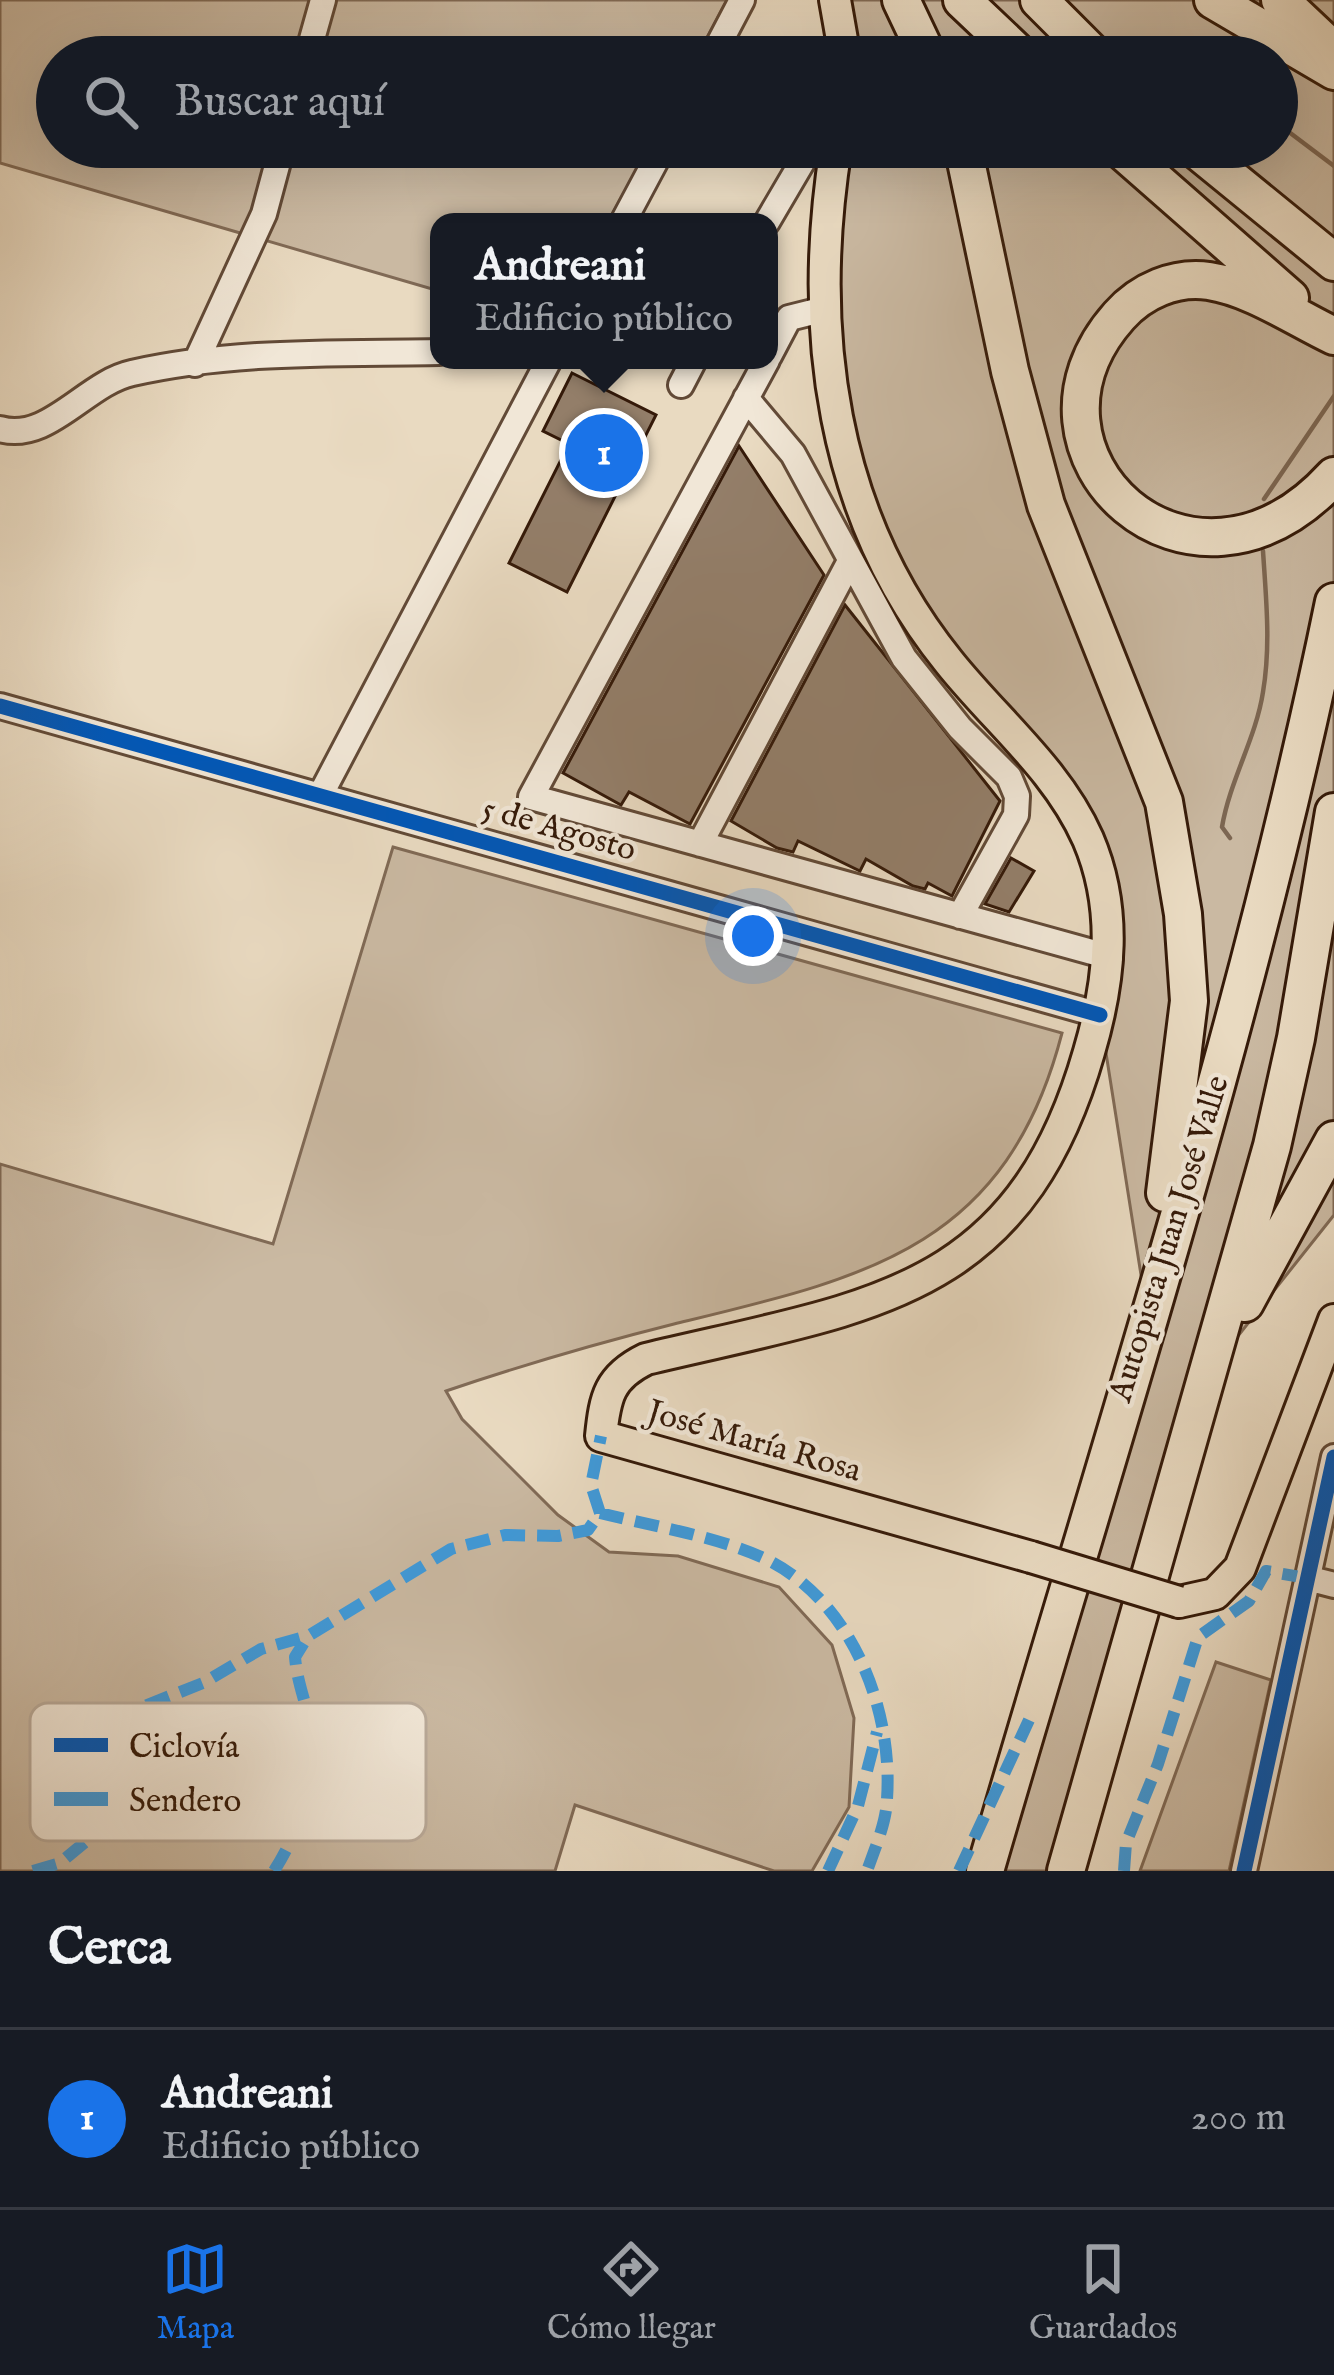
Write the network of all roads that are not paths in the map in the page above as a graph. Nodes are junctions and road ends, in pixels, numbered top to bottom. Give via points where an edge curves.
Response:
1 (323, 0) edge
2 (742, 0) edge
3 (835, 0) edge
4 (901, 0) edge
5 (962, 0) edge
6 (1039, 0) edge
7 (1214, 0) edge
8 (1280, 0) edge
9 (314, 36) edge
10 (723, 36) edge
11 (841, 36) edge
12 (918, 36) edge
13 (1000, 36) edge
14 (1075, 36) edge
15 (1275, 36) edge
16 (1298, 50) edge
17 (1334, 51) edge
18 (1334, 71) edge
19 (276, 168) edge
20 (652, 168) edge
21 (799, 168) edge
22 (833, 168) edge
23 (968, 168) edge
24 (1142, 168) edge
25 (1219, 168) edge
26 (628, 213) edge
27 (772, 213) edge
28 (1334, 262) edge
29 (821, 310) junction
30 (1334, 336) edge
31 (778, 339) edge
32 (430, 352) edge
33 (195, 364) junction
34 (544, 369) edge
35 (689, 369) edge
36 (762, 369) edge
37 (681, 385) dead end
38 (746, 398) junction
39 (0, 429) edge
40 (1334, 476) edge
41 (850, 561) junction
42 (1334, 602) edge
43 (0, 706) edge
44 (321, 794) junction
45 (1334, 812) edge
46 (700, 844) junction
47 (960, 916) junction
48 (1110, 957) junction
49 (1100, 1016) junction
50 (1334, 1140) edge
51 (1147, 1313) junction
52 (1334, 1320) edge
53 (1211, 1370) junction
54 (1334, 1457) edge
55 (1307, 1577) junction
56 (1334, 1585) edge
57 (985, 1871) edge
58 (1066, 1871) edge
59 (1244, 1871) edge

1 - 9 street
2 - 10 street
3 - 11 main road
4 - 12 highway
5 - 13 highway
6 - 14 highway
7 - 15 highway
8 - 17 highway
16 - 18 highway
19 - 33 street
20 - 26 street
21 - 27 street
22 - 29 main road
23 - 51 highway via 1046,505 1164,802 1183,914 1189,1001
24 - 30 highway
25 - 28 highway
29 - 31 street via 789,318
29 - 48 main road via 845,454 897,586 948,661 1063,789 1101,881
30 - 40 highway via 1240,288 1175,281 1148,292 1110,326 1092,358 1083,422 1107,487 1132,514 1186,536 1208,540 1278,523
32 - 33 street via 278,352
33 - 39 street via 128,374 40,427
34 - 44 street
35 - 37 street
36 - 38 street
38 - 41 street via 793,454
38 - 46 street via 531,797
41 - 46 street
41 - 47 street via 904,658 1017,796 1016,815
42 - 51 highway, Autopista Juan José Valle via 1269,889
43 - 44 street, 5 de Agosto
44 - 49 street, 5 de Agosto
45 - 53 highway, Autopista Juan José Valle via 1286,1082
46 - 47 street
47 - 48 street
48 - 49 main road
49 - 52 main road, José María Rosa, bridge via 1052,1152 1029,1191 977,1243 874,1301 646,1359 615,1380 601,1436 1179,1602 1215,1594 1240,1568
50 - 53 highway
51 - 57 highway, Autopista Juan José Valle
53 - 58 highway, Autopista Juan José Valle
54 - 55 street
55 - 56 street
55 - 59 street

